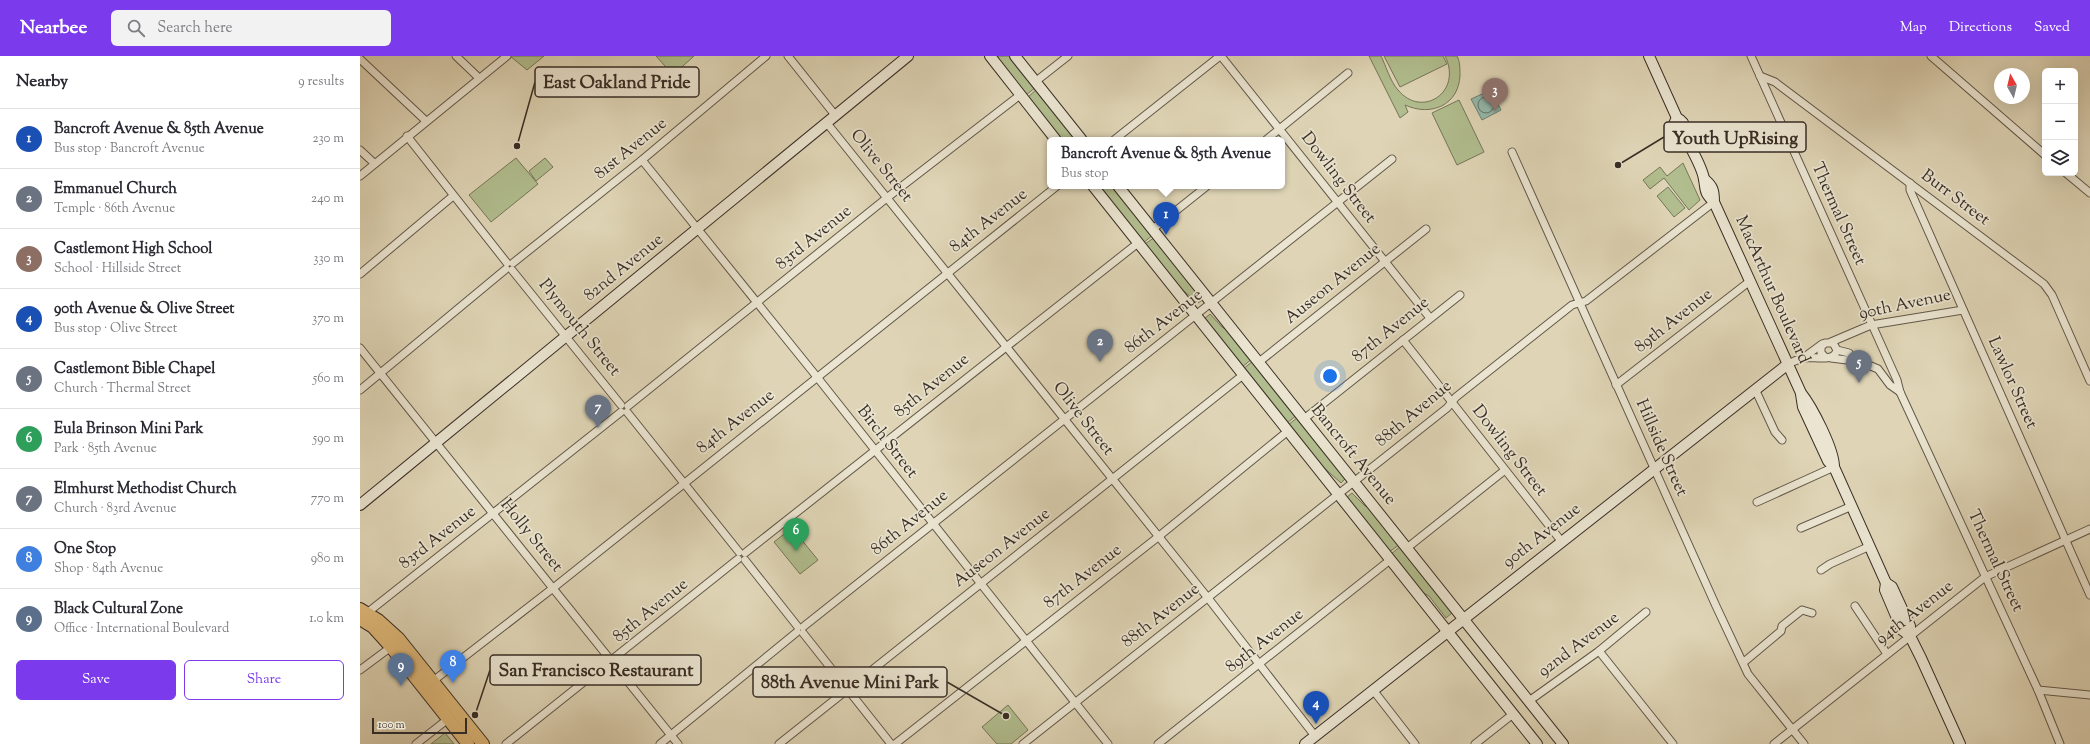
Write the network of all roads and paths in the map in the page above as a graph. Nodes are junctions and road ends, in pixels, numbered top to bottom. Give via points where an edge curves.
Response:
1 (456, 56) edge
2 (507, 56) edge
3 (766, 56) edge
4 (788, 56) edge
5 (908, 56) edge
6 (990, 56) edge
7 (1015, 56) edge
8 (1068, 56) edge
9 (1220, 56) edge
10 (1649, 56) edge
11 (1751, 56) edge
12 (1931, 56) edge
13 (360, 59) edge
14 (1348, 73) dead end
15 (1760, 76) junction
16 (479, 78) junction
17 (1035, 82) junction
18 (1020, 95) junction
19 (835, 115) junction
20 (426, 121) junction
21 (826, 122) junction
22 (1280, 129) junction
23 (407, 136) junction
24 (1054, 137) edge
25 (1080, 137) edge
26 (1118, 137) edge
27 (1270, 137) edge
28 (360, 150) edge
29 (1512, 152) dead end
30 (2042, 152) edge
31 (1392, 159) dead end
32 (642, 160) junction
33 (374, 163) junction
34 (360, 176) edge
35 (2069, 176) edge
36 (1910, 183) junction
37 (1053, 189) edge
38 (1095, 189) edge
39 (1120, 189) edge
40 (1204, 189) edge
41 (2090, 194) edge
42 (454, 196) junction
43 (888, 198) junction
44 (1338, 202) junction
45 (1714, 202) junction
46 (697, 229) junction
47 (1153, 229) junction
48 (1426, 229) dead end
49 (1138, 243) junction
50 (1385, 261) junction
51 (510, 266) junction
52 (948, 273) junction
53 (360, 274) edge
54 (1750, 281) junction
55 (1460, 295) dead end
56 (1580, 303) junction
57 (758, 304) junction
58 (1212, 304) junction
59 (1963, 310) junction
60 (1196, 316) junction
61 (1430, 318) junction
62 (1871, 325) junction
63 (566, 336) junction
64 (1403, 340) junction
65 (1831, 342) junction
66 (1822, 344) junction
67 (1005, 347) junction
68 (360, 348) edge
69 (1837, 350) junction
70 (1828, 357) junction
71 (1803, 358) junction
72 (1852, 358) junction
73 (1259, 362) junction
74 (1888, 362) junction
75 (1788, 364) junction
76 (1878, 369) junction
77 (381, 374) junction
78 (1243, 375) junction
79 (817, 377) junction
80 (2090, 381) edge
81 (1616, 385) junction
82 (1755, 389) junction
83 (360, 390) edge
84 (1900, 392) junction
85 (1452, 402) junction
86 (624, 409) junction
87 (1066, 419) junction
88 (1304, 419) junction
89 (1288, 431) junction
90 (1782, 440) dead end
91 (436, 442) junction
92 (875, 451) junction
93 (1834, 467) junction
94 (1654, 469) junction
95 (1505, 470) junction
96 (1112, 480) junction
97 (683, 482) junction
98 (1354, 482) junction
99 (1338, 494) junction
100 (1757, 502) dead end
101 (360, 505) edge
102 (1852, 506) junction
103 (494, 513) junction
104 (933, 524) junction
105 (1801, 528) dead end
106 (2090, 529) edge
107 (1158, 537) junction
108 (2066, 540) junction
109 (1562, 542) junction
110 (1870, 546) junction
111 (1406, 548) junction
112 (742, 556) junction
113 (1390, 560) junction
114 (1822, 570) dead end
115 (1985, 577) junction
116 (980, 583) junction
117 (553, 588) junction
118 (2090, 594) edge
119 (1208, 598) junction
120 (1855, 606) dead end
121 (1646, 612) dead end
122 (362, 613) edge
123 (1812, 613) dead end
124 (1463, 619) junction
125 (800, 630) junction
126 (1447, 632) junction
127 (1910, 636) junction
128 (1027, 640) junction
129 (391, 646) junction
130 (1600, 650) junction
131 (1887, 654) junction
132 (612, 661) junction
133 (1744, 662) junction
134 (1260, 664) junction
135 (360, 670) edge
136 (433, 681) junction
137 (847, 689) junction
138 (1373, 690) junction
139 (2038, 690) junction
140 (2090, 696) edge
141 (1529, 702) junction
142 (1075, 703) junction
143 (1513, 714) junction
144 (448, 719) junction
145 (1792, 730) junction
146 (671, 735) junction
147 (1315, 736) junction
148 (416, 744) edge
149 (468, 744) edge
150 (483, 744) edge
151 (506, 744) edge
152 (660, 744) edge
153 (678, 744) edge
154 (779, 744) edge
155 (891, 744) edge
156 (895, 744) edge
157 (1023, 744) edge
158 (1108, 744) edge
159 (1158, 744) edge
160 (1305, 744) edge
161 (1415, 744) edge
162 (1475, 744) edge
163 (1537, 744) edge
164 (1563, 744) edge
165 (1673, 744) edge
166 (1774, 744) edge
167 (1804, 744) edge
168 (1960, 744) edge
169 (2060, 744) edge

1 - 16 street
2 - 16 street
3 - 32 street, 81st Avenue
4 - 19 street, Olive Street
5 - 19 main road, 82nd Avenue
6 - 18 main road
7 - 17 main road
8 - 17 street
9 - 22 street, Dowling Street
9 - 26 street
10 - 45 main road, MacArthur Boulevard via 1677,118 1682,120 1686,128 1684,134 1704,179 1714,191
11 - 15 street, Thermal Street
12 - 30 street
13 - 20 street
14 - 22 street
15 - 36 street, Burr Street via 1775,82
15 - 62 street, Thermal Street
16 - 20 street
17 - 25 main road
18 - 24 main road
18 - 43 street, 83rd Avenue
19 - 21 main road, 82nd Avenue
20 - 23 street
21 - 43 street, Olive Street
21 - 46 main road, 82nd Avenue
22 - 27 street
22 - 44 street, Dowling Street
23 - 33 street
23 - 42 street, Plymouth Street
28 - 33 street
29 - 56 street, Hillside Street
31 - 44 street, 86th Avenue
32 - 46 street, Birch Street
32 - 51 street, 81st Avenue
33 - 34 street
35 - 41 street
36 - 59 street, Lawlor Street via 1910,190
36 - 80 street, Burr Street via 2044,284 2052,295
37 - 52 street, 84th Avenue
38 - 49 main road, Bancroft Avenue
39 - 47 main road, Bancroft Avenue
40 - 47 street
42 - 51 street, Plymouth Street
42 - 53 street
43 - 52 street, Olive Street
43 - 57 street, 83rd Avenue
44 - 50 street, Dowling Street
44 - 58 street, 86th Avenue
45 - 54 main road, MacArthur Boulevard
45 - 56 street, 88th Avenue via 1586,301
46 - 57 street, Birch Street
46 - 63 main road, 82nd Avenue
47 - 58 main road, Bancroft Avenue
48 - 50 street, Auseon Avenue
49 - 60 main road, Bancroft Avenue
49 - 67 street, 85th Avenue
50 - 61 street, Dowling Street
50 - 73 street, Auseon Avenue
51 - 63 street, Plymouth Street
51 - 77 street, 81st Avenue
52 - 67 street, Olive Street
52 - 79 street, 84th Avenue
54 - 75 main road, MacArthur Boulevard
54 - 81 street, 89th Avenue
55 - 61 street, 87th Avenue
56 - 81 street, Hillside Street
56 - 85 street, 88th Avenue via 1572,305
57 - 79 street, Birch Street
57 - 86 street, 83rd Avenue
58 - 60 street, 86th Avenue
58 - 73 main road, Bancroft Avenue
59 - 62 street, 90th Avenue
59 - 108 street, Lawlor Street
60 - 78 main road, Bancroft Avenue
60 - 87 street, 86th Avenue
61 - 64 street, 87th Avenue
62 - 65 street, 90th Avenue
62 - 74 street, Thermal Street
63 - 86 street, Plymouth Street
63 - 91 main road, 82nd Avenue
64 - 85 street, Dowling Street
64 - 88 street, 87th Avenue
65 - 66 street, 90th Avenue
65 - 69 street
66 - 70 street via 1821,353
66 - 71 street, 90th Avenue
67 - 87 street, Olive Street
67 - 92 street, 85th Avenue
68 - 77 street, Holly Street
69 - 70 street
69 - 72 street via 1849,353
70 - 71 street, 90th Avenue
70 - 72 street, 90th Avenue via 1847,360
71 - 75 street, 90th Avenue
72 - 76 street
73 - 88 main road, Bancroft Avenue
74 - 76 street
74 - 84 street, Thermal Street
75 - 82 main road, 90th Avenue
75 - 93 main road, MacArthur Boulevard via 1834,458
76 - 84 street, Thermal Street
77 - 83 street, 81st Avenue
77 - 91 street, Holly Street
78 - 89 main road, Bancroft Avenue
78 - 96 street, Auseon Avenue
79 - 92 street, Birch Street
79 - 97 street, 84th Avenue
81 - 94 street, Hillside Street
82 - 90 street via 1775,432
82 - 94 main road, 90th Avenue
84 - 115 street, Thermal Street
85 - 95 street, Dowling Street
85 - 98 street, 88th Avenue
86 - 97 street, Plymouth Street
86 - 103 street, 83rd Avenue
87 - 96 street, Olive Street
87 - 104 street, 86th Avenue
88 - 98 main road, Bancroft Avenue
89 - 99 main road, Bancroft Avenue
89 - 107 street, 87th Avenue
91 - 101 main road, 82nd Avenue
91 - 103 street, Holly Street
92 - 104 street, Birch Street
92 - 112 street, 85th Avenue
93 - 100 street
93 - 102 main road, MacArthur Boulevard
94 - 109 main road, 90th Avenue
94 - 133 street, Hillside Street
95 - 109 street, Dowling Street
95 - 111 street
96 - 107 street, Olive Street
96 - 116 street, Auseon Avenue
97 - 112 street, Plymouth Street
97 - 117 street, 84th Avenue
98 - 99 street, 88th Avenue
98 - 111 main road, Bancroft Avenue
99 - 113 main road, Bancroft Avenue
99 - 119 street, 88th Avenue
102 - 105 street
102 - 110 main road, MacArthur Boulevard
103 - 117 street, Holly Street
103 - 122 street, 83rd Avenue
104 - 116 street, Birch Street
104 - 125 street, 86th Avenue
106 - 108 street, 94th Avenue
107 - 119 street, Olive Street
107 - 128 street, 87th Avenue
108 - 115 street, 94th Avenue
108 - 118 street, Lawlor Street
109 - 124 main road, 90th Avenue
110 - 114 street
110 - 127 main road, MacArthur Boulevard via 1886,583 1892,587 1910,626
111 - 124 main road, Bancroft Avenue
112 - 125 street, Plymouth Street
112 - 132 street, 85th Avenue
113 - 126 main road, Bancroft Avenue
113 - 134 street, 89th Avenue
115 - 127 street, 94th Avenue
115 - 139 street, Thermal Street
116 - 128 street, Birch Street
116 - 137 street, Auseon Avenue
117 - 132 street, Holly Street
117 - 136 street, 84th Avenue
119 - 134 street, Olive Street
119 - 142 street, 88th Avenue
120 - 131 street
121 - 130 street, 92nd Avenue
122 - 129 main road
122 - 136 main road via 399,639
123 - 133 street via 1802,610
124 - 126 main road, 90th Avenue
124 - 141 main road, Bancroft Avenue
125 - 137 street, Plymouth Street
125 - 146 street, 86th Avenue
126 - 138 main road, 90th Avenue
126 - 143 main road, Bancroft Avenue
127 - 131 street, 94th Avenue
127 - 168 main road, MacArthur Boulevard
128 - 142 street, Birch Street
128 - 156 street, 87th Avenue
129 - 135 street
129 - 144 main road
130 - 141 street, 92nd Avenue
130 - 165 street
131 - 145 street, 94th Avenue
132 - 146 street, Holly Street
132 - 151 street, 85th Avenue
133 - 145 street, Hillside Street via 1748,674
134 - 147 street, Olive Street
134 - 159 street, 89th Avenue
136 - 150 main road
137 - 154 street, Auseon Avenue
137 - 155 street, Plymouth Street
138 - 147 main road, 90th Avenue
138 - 161 street
139 - 140 street
139 - 169 street, Thermal Street
141 - 164 main road, Bancroft Avenue
142 - 157 street, 88th Avenue
142 - 158 street, Birch Street
143 - 162 street
143 - 163 main road, Bancroft Avenue
144 - 148 street
144 - 149 main road
145 - 166 street, 94th Avenue
145 - 167 street, Hillside Street
146 - 152 street, 86th Avenue
146 - 153 street, Holly Street
147 - 160 main road, 90th Avenue

